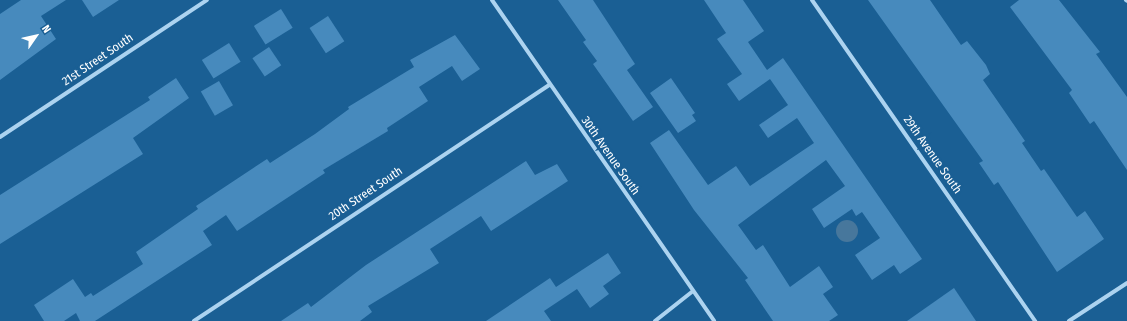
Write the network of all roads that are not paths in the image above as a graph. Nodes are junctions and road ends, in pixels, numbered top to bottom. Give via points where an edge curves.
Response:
1 (207, 0) edge
2 (492, 0) edge
3 (812, 0) edge
4 (549, 85) junction
5 (0, 137) edge
6 (1127, 283) edge
7 (693, 291) junction
8 (194, 321) edge
9 (655, 321) edge
10 (714, 321) edge
11 (1035, 321) edge
12 (1069, 321) edge

1 - 5 street, 21st Street South
2 - 4 street, 30th Avenue South
3 - 11 street, 29th Avenue South
4 - 7 street, 30th Avenue South
4 - 8 street, 20th Street South
6 - 12 street
7 - 9 street
7 - 10 street, 30th Avenue South

